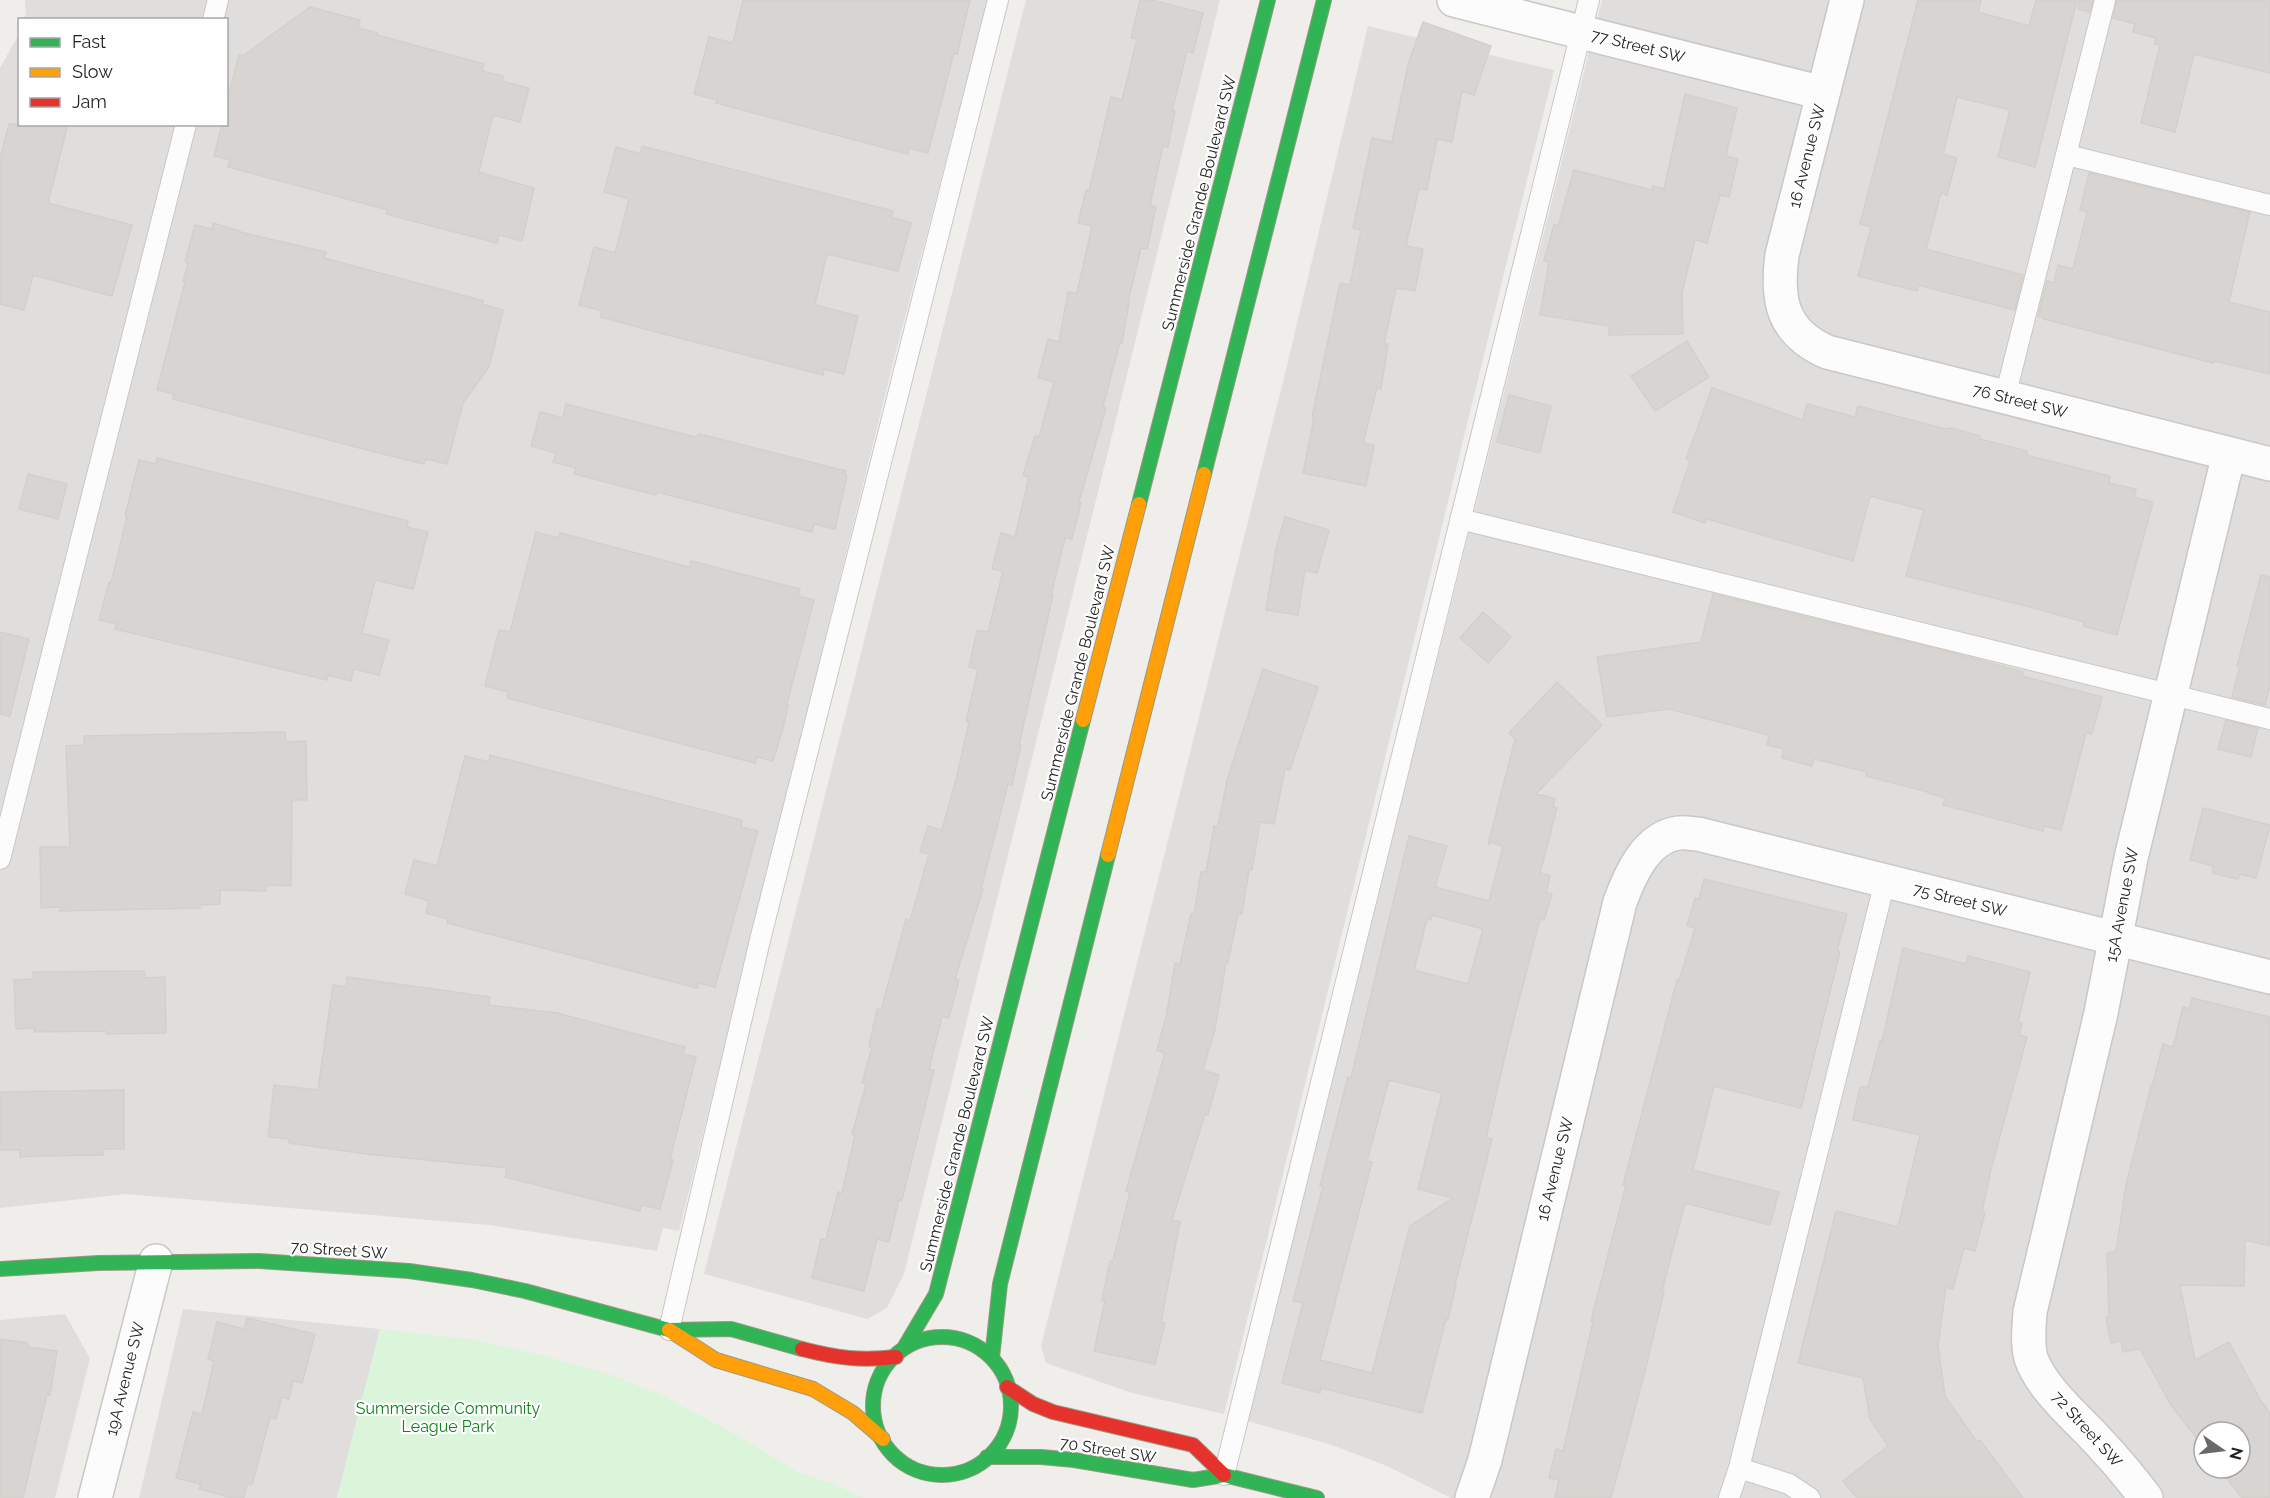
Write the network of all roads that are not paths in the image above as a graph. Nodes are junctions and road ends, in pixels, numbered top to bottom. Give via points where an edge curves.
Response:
1 (218, 0) edge
2 (998, 0) edge
3 (1268, 0) edge
4 (1324, 0) edge
5 (1454, 0) edge
6 (1589, 0) edge
7 (1847, 0) edge
8 (2105, 0) edge
9 (214, 18) edge
10 (1581, 32) junction
11 (1823, 93) junction
12 (185, 126) edge
13 (2067, 155) junction
14 (2270, 205) edge
15 (1785, 313) joint
16 (2005, 397) junction
17 (2229, 454) junction
18 (2270, 464) edge
19 (1460, 519) junction
20 (2169, 693) junction
21 (2270, 718) edge
22 (1652, 847) joint
23 (0, 859) edge
24 (1885, 881) junction
25 (2114, 939) junction
26 (2270, 977) edge
27 (156, 1261) junction
28 (0, 1267) edge
29 (669, 1330) junction
30 (900, 1353) junction
31 (992, 1358) junction
32 (2031, 1358) joint
33 (1008, 1387) junction
34 (884, 1439) junction
35 (987, 1457) junction
36 (1739, 1468) junction
37 (1224, 1475) junction
38 (95, 1498) edge
39 (1317, 1498) edge
40 (1472, 1498) edge
41 (1729, 1498) edge
42 (1810, 1498) edge
43 (2146, 1498) edge

1 - 9 lane
2 - 29 lane via 761,936
3 - 30 street, Summerside Grande Boulevard SW via 936,1294
4 - 31 street via 1000,1284
5 - 10 street, 77 Street SW
6 - 10 lane
7 - 11 street, 16 Avenue SW
8 - 13 lane
10 - 11 street, 77 Street SW
10 - 19 lane
11 - 15 street, 16 Avenue SW via 1782,255 1779,278
12 - 23 lane
13 - 14 lane
13 - 16 lane
15 - 16 street, 76 Street SW via 1800,336 1827,352
16 - 17 street, 76 Street SW
17 - 18 street, 76 Street SW
17 - 20 street, 15A Avenue SW
19 - 20 lane
19 - 37 lane
20 - 21 lane
20 - 25 street, 15A Avenue SW
22 - 24 street, 75 Street SW via 1679,833 1698,834
22 - 40 street, 16 Avenue SW via 1631,873 1620,902 1485,1460
24 - 25 street, 75 Street SW
24 - 36 lane
25 - 26 street, 75 Street SW
25 - 32 street, 15A Avenue SW via 2101,1013 2030,1312
27 - 28 street, 70 Street SW
27 - 29 street, 70 Street SW via 259,1261 419,1272 525,1291
27 - 38 street, 19A Avenue SW
29 - 30 street, 70 Street SW via 731,1329 837,1358 876,1359
29 - 34 street, 70 Street SW via 716,1360 813,1389 836,1401
30 - 31 street via 921,1340 940,1337 977,1346
30 - 34 street via 882,1372 876,1388 874,1422
31 - 33 street
32 - 43 street, 72 Street SW via 2058,1399
33 - 35 street via 1010,1419 1003,1440
33 - 37 street, 70 Street SW via 1053,1412 1194,1445
34 - 35 street via 891,1453 905,1465 939,1476 975,1468
35 - 37 street, 70 Street SW via 1074,1460 1193,1480
36 - 41 lane
36 - 42 lane via 1789,1484
37 - 39 street, 70 Street SW

